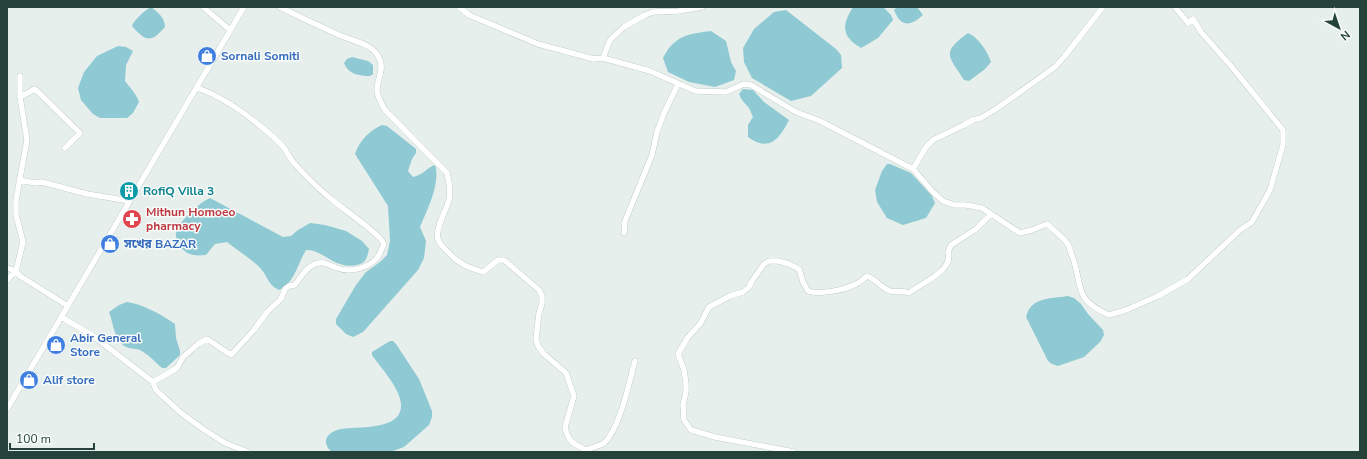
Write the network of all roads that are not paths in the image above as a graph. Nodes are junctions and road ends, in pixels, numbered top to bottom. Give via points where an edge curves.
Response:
1 (203, 7) edge
2 (244, 7) edge
3 (280, 7) edge
4 (460, 7) edge
5 (702, 7) edge
6 (1103, 7) edge
7 (1175, 7) edge
8 (230, 30) junction
9 (603, 58) junction
10 (20, 76) dead end
11 (678, 84) junction
12 (197, 88) junction
13 (20, 97) junction
14 (66, 148) dead end
15 (913, 169) junction
16 (19, 180) junction
17 (130, 201) junction
18 (991, 214) junction
19 (624, 233) dead end
20 (7, 268) edge
21 (16, 271) junction
22 (7, 280) edge
23 (68, 306) junction
24 (62, 317) junction
25 (635, 361) dead end
26 (153, 382) junction
27 (7, 408) edge
28 (248, 452) edge
29 (794, 452) edge

1 - 8 street
2 - 8 street
3 - 25 street via 364,44 379,57 381,68 377,90 386,110 447,173 449,200 438,232 443,248 463,265 483,272 498,260 504,260 539,290 542,304 538,313 536,340 544,354 566,374 574,396 565,428 573,443 586,450 606,441 618,421
4 - 9 street via 469,15 538,44 594,59
5 - 9 street via 645,15 624,27 610,40
6 - 15 street via 1055,67 981,118 933,140
7 - 18 street via 1188,23 1193,19 1283,130 1283,145 1270,190 1252,222 1240,230 1188,279 1158,296 1109,315 1085,299 1068,244 1047,224 1020,233
8 - 12 street
9 - 11 street via 650,71
10 - 13 street
11 - 15 street via 695,91 713,92 726,92 744,84 751,85 796,112 820,121
11 - 19 street via 657,132 652,155 625,221
12 - 17 street
12 - 26 street via 207,91 259,124 284,147 292,162 309,179 380,236 384,244 378,257 362,268 338,269 326,263 311,266 295,285 285,289 281,299 231,356 207,340 183,357 177,368
13 - 14 street via 35,89 80,133
13 - 16 street via 27,140
15 - 18 street via 943,201 982,208
16 - 17 street via 42,182 87,194
16 - 21 street via 16,215 22,242
17 - 23 street
18 - 29 street via 976,229 951,245 948,260 938,273 909,293 888,291 867,276 854,285 814,293 808,291 799,269 778,261 769,261 764,264 749,288 709,307 678,354 686,384 684,420 691,430 715,438
20 - 21 street
21 - 22 street
21 - 23 street
23 - 24 street
24 - 26 street via 92,335
24 - 27 street
26 - 28 street via 156,390 181,413 225,443

